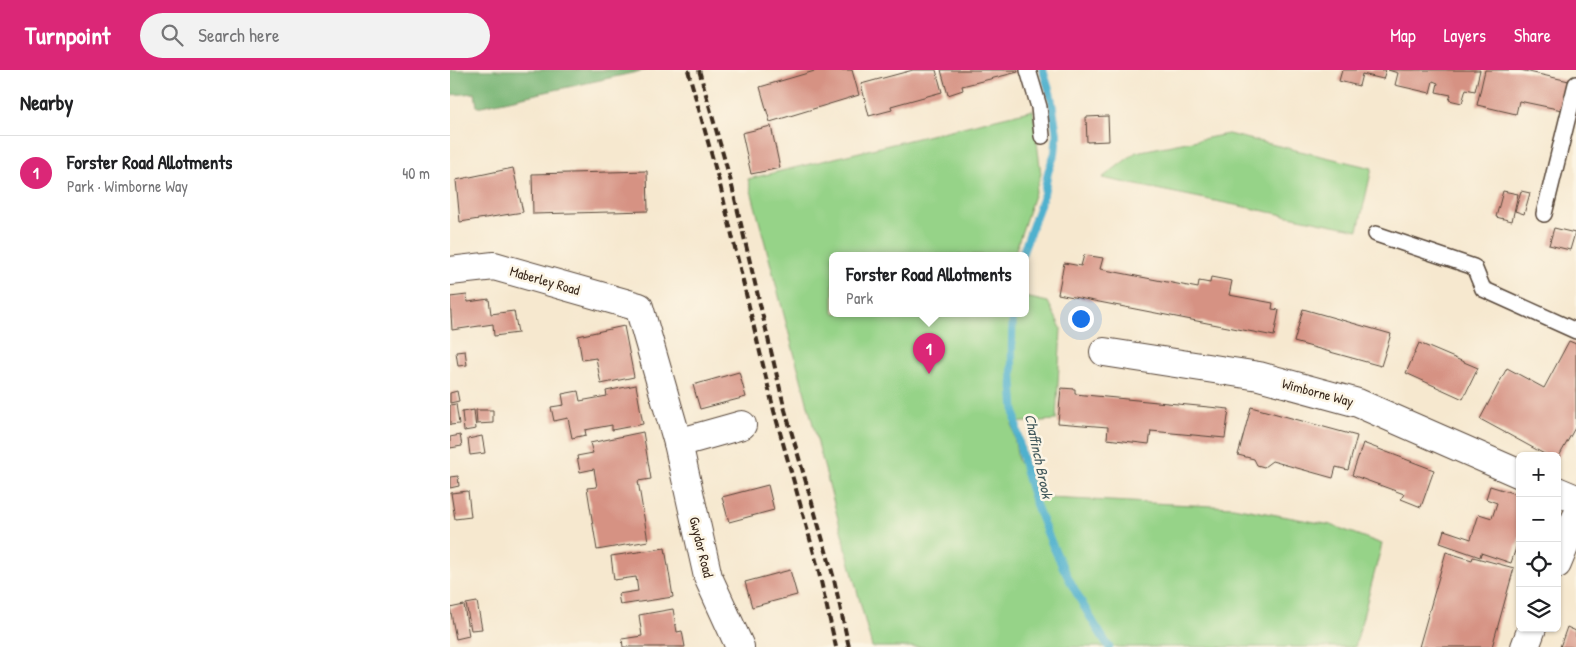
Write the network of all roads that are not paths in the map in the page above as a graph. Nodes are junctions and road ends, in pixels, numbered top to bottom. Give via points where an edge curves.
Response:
1 (1028, 70) edge
2 (1576, 84) edge
3 (1042, 136) dead end
4 (1544, 214) dead end
5 (1376, 234) dead end
6 (450, 271) edge
7 (639, 307) joint
8 (1576, 332) edge
9 (1104, 352) dead end
10 (742, 425) dead end
11 (678, 443) junction
12 (1516, 472) edge
13 (1561, 493) edge
14 (1576, 499) edge
15 (1576, 518) edge
16 (1561, 554) edge
17 (1531, 632) edge
18 (740, 647) edge
19 (1525, 647) edge

1 - 3 lane via 1039,107
2 - 4 lane
5 - 8 lane via 1474,267 1483,289
6 - 7 street, Maberley Road via 494,266
7 - 11 street, Gwydor Road
9 - 12 street, Wimborne Way via 1260,376 1358,403
10 - 11 street
11 - 18 street, Gwydor Road via 708,577
13 - 14 street
15 - 16 street
17 - 19 street

